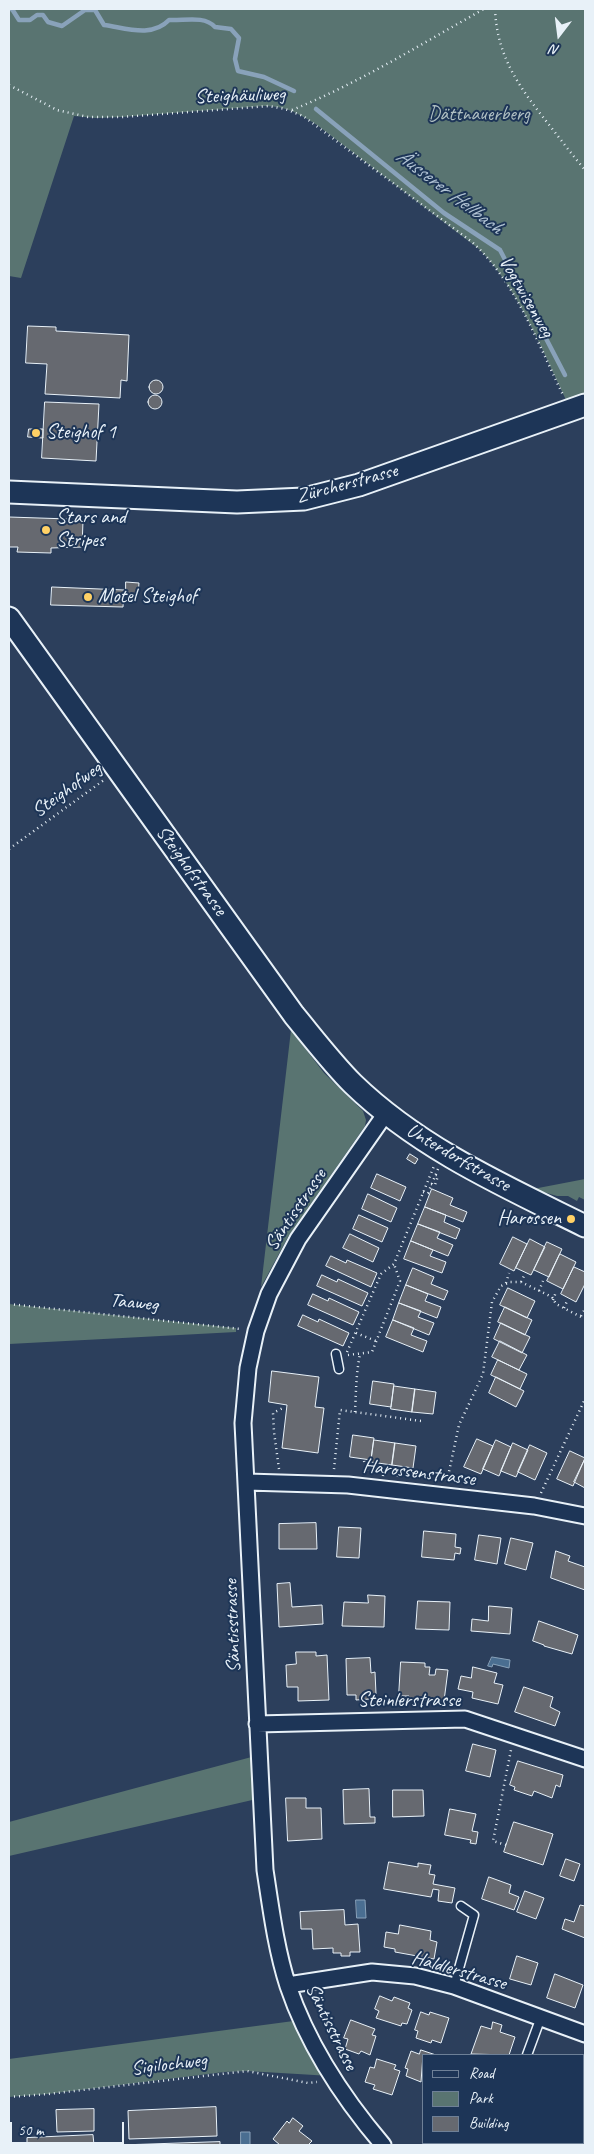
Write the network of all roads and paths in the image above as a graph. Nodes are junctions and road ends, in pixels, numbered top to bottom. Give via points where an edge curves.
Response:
1 (484, 9) edge
2 (495, 9) edge
3 (9, 85) edge
4 (290, 110) junction
5 (585, 170) edge
6 (578, 407) edge
7 (9, 492) edge
8 (9, 618) edge
9 (118, 770) junction
10 (9, 849) edge
11 (386, 1113) junction
12 (434, 1166) dead end
13 (438, 1168) dead end
14 (423, 1192) junction
15 (585, 1226) edge
16 (394, 1264) junction
17 (509, 1273) dead end
18 (524, 1276) dead end
19 (543, 1281) dead end
20 (521, 1282) junction
21 (506, 1283) junction
22 (538, 1291) junction
23 (556, 1292) dead end
24 (553, 1300) junction
25 (567, 1302) dead end
26 (9, 1304) edge
27 (564, 1308) junction
28 (585, 1309) edge
29 (582, 1316) junction
30 (585, 1319) edge
31 (256, 1331) junction
32 (356, 1333) junction
33 (376, 1341) junction
34 (348, 1350) dead end
35 (336, 1354) dead end
36 (360, 1354) junction
37 (346, 1356) dead end
38 (339, 1369) dead end
39 (585, 1399) edge
40 (285, 1408) dead end
41 (355, 1412) junction
42 (422, 1421) dead end
43 (364, 1461) dead end
44 (280, 1473) dead end
45 (367, 1475) dead end
46 (247, 1482) junction
47 (333, 1483) junction
48 (446, 1487) dead end
49 (538, 1498) dead end
50 (585, 1516) edge
51 (257, 1724) junction
52 (512, 1742) dead end
53 (585, 1759) edge
54 (506, 1845) dead end
55 (461, 1906) dead end
56 (288, 1985) junction
57 (454, 1986) junction
58 (541, 2017) junction
59 (585, 2034) edge
60 (526, 2054) edge
61 (331, 2076) junction
62 (9, 2097) edge
63 (383, 2145) edge

1 - 4 path, Steighäuliweg via 343,88
2 - 5 path via 499,44 510,70
3 - 4 path, Steighäuliweg via 57,110 88,117 269,106
4 - 6 path, Vogtwisenweg via 325,131 486,256 507,283
6 - 7 street, Zürcherstrasse via 365,483 304,499 237,502
8 - 9 street, Steighofstrasse
9 - 10 path, Steighofweg
9 - 11 street, Steighofstrasse via 294,1015 335,1065
11 - 15 street, Unterdorfstrasse via 450,1156
11 - 31 street, Säntisstrasse via 294,1246 269,1294
12 - 14 path
13 - 14 path via 428,1192
14 - 16 path
16 - 32 path via 382,1274
16 - 33 path via 400,1281
17 - 21 path
18 - 20 path
19 - 22 path
20 - 21 path
20 - 22 path
21 - 48 path via 492,1302 484,1370 458,1430
22 - 24 path
23 - 24 path
24 - 27 path
25 - 27 path
26 - 31 path, Taaweg
27 - 29 path
28 - 29 path
29 - 30 path
31 - 46 street, Säntisstrasse via 244,1399
32 - 33 path
32 - 34 path
33 - 36 path via 372,1352
35 - 38 lane
36 - 37 path
36 - 41 path
39 - 49 path
40 - 44 path via 274,1413
41 - 42 path
41 - 47 path via 340,1410
43 - 45 path
46 - 47 street, Harossenstrasse
46 - 51 street, Säntisstrasse
47 - 50 street, Harossenstrasse via 534,1506
51 - 53 street, Steinlerstrasse via 464,1719
51 - 56 street, Säntisstrasse via 265,1870
52 - 54 path via 493,1841
55 - 57 lane via 474,1915
56 - 57 street, Haldlerstrasse via 372,1972 415,1976
56 - 61 street, Säntisstrasse via 301,2020
57 - 58 street, Haldlerstrasse
58 - 59 street, Haldlerstrasse
58 - 60 lane
61 - 62 path, Sigilochweg via 308,2083 247,2071 224,2072
61 - 63 street, Säntisstrasse

